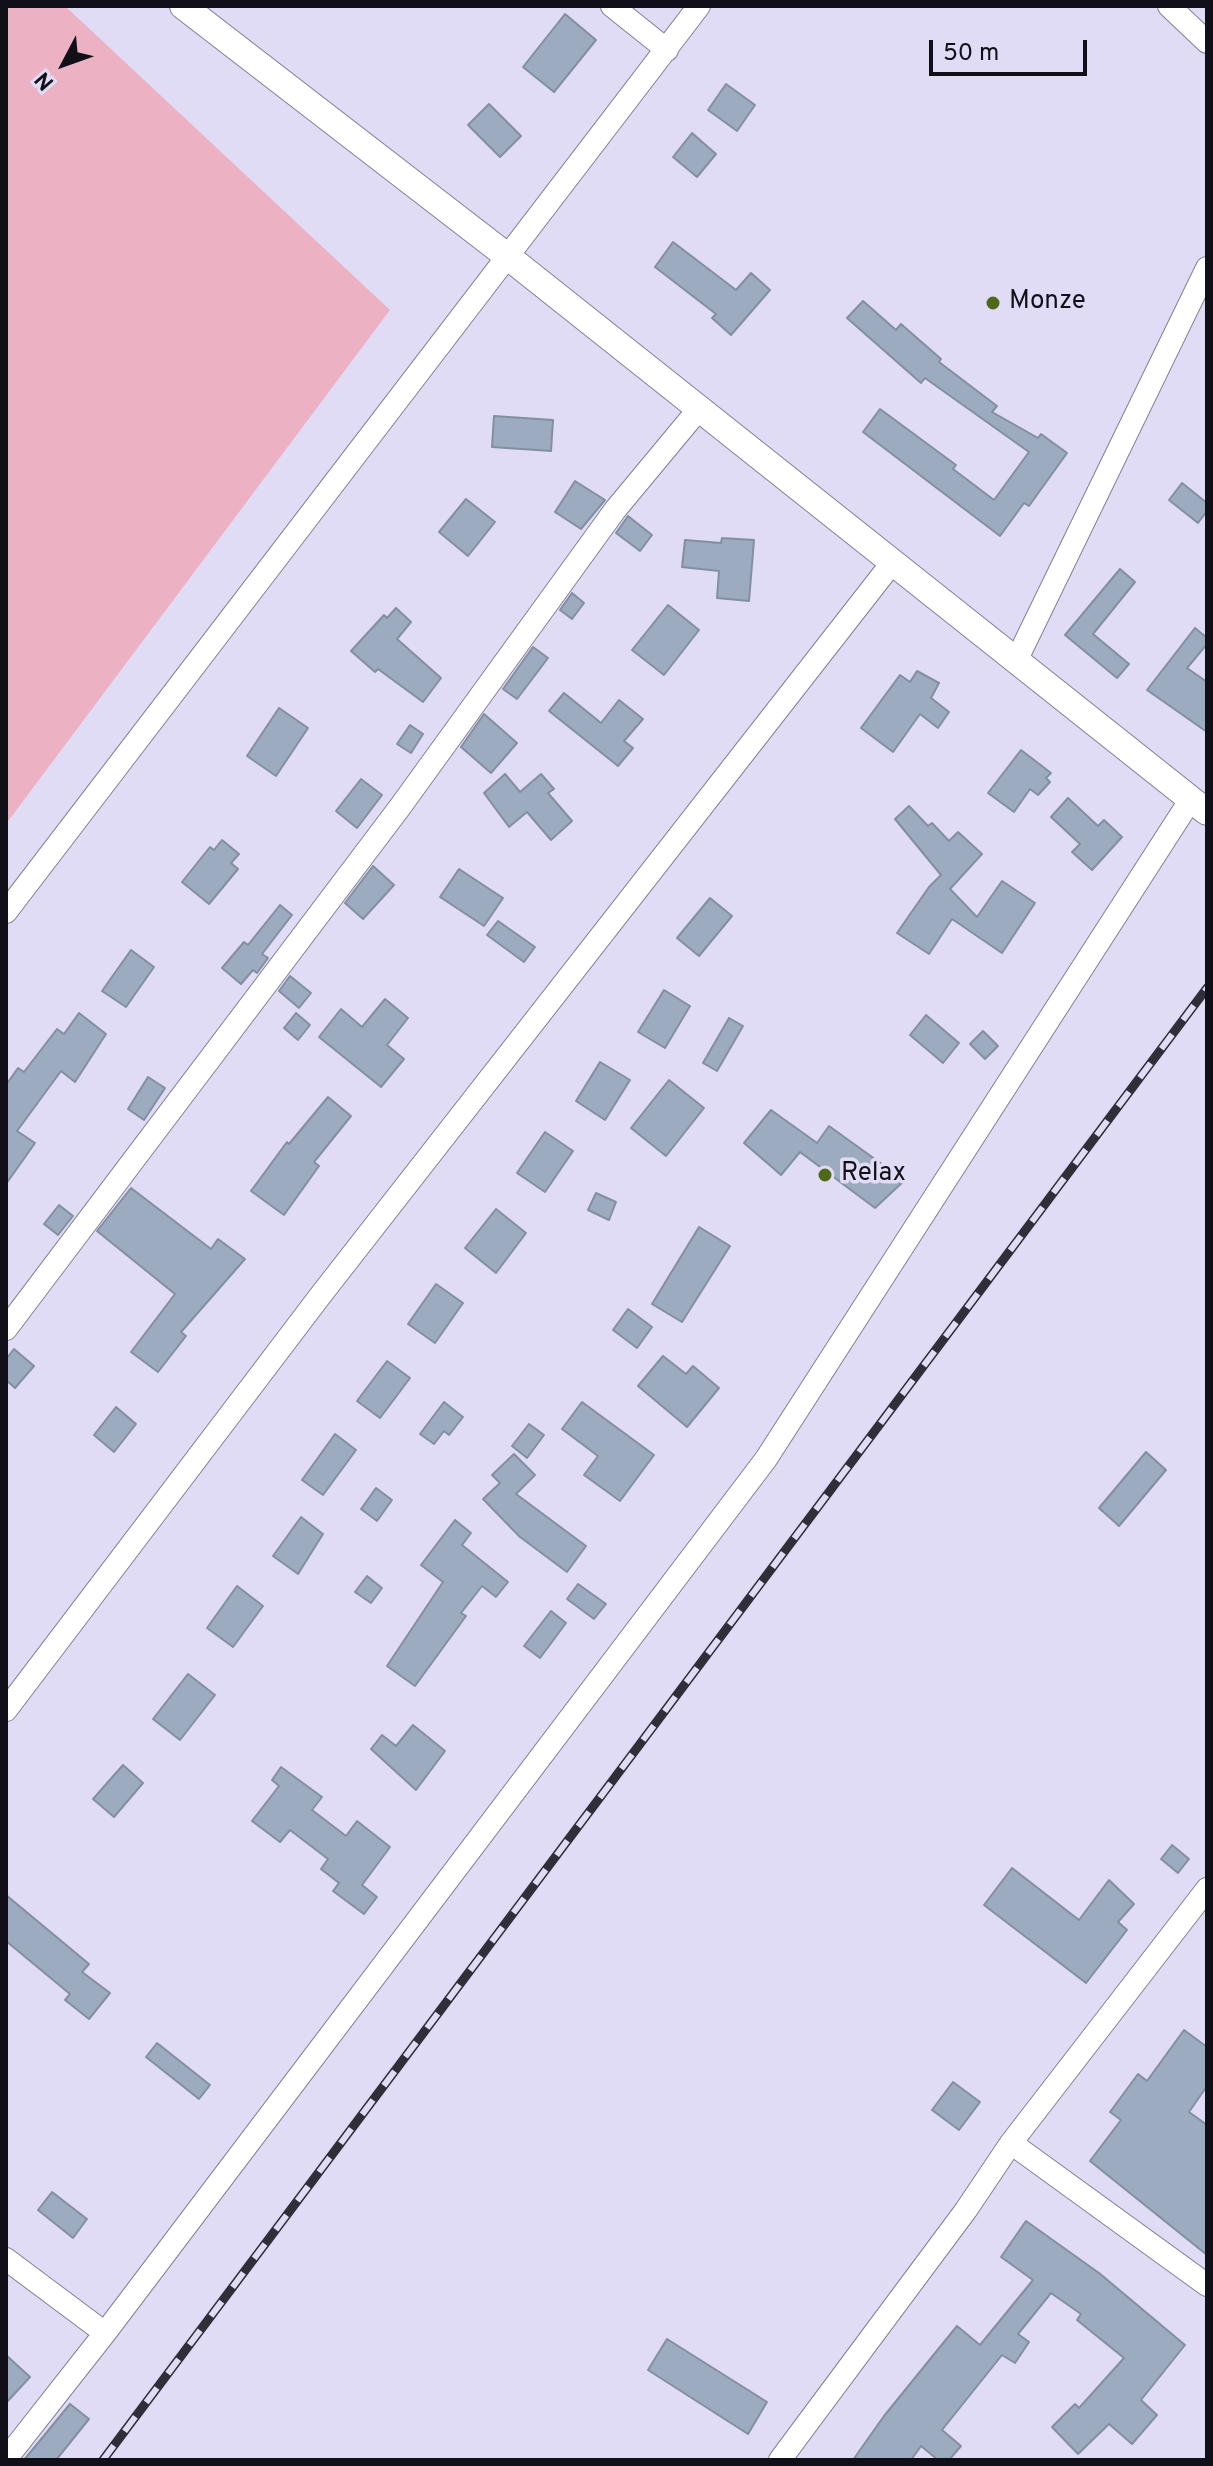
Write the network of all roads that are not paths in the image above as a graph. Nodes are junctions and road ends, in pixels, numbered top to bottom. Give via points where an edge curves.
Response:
1 (183, 6) edge
2 (612, 6) edge
3 (699, 6) edge
4 (1169, 6) edge
5 (1207, 42) edge
6 (667, 50) junction
7 (507, 256) junction
8 (1207, 268) edge
9 (698, 410) junction
10 (892, 563) junction
11 (1016, 661) junction
12 (1199, 805) edge
13 (6, 912) edge
14 (6, 1329) edge
15 (6, 1710) edge
16 (1207, 1889) edge
17 (1011, 2143) junction
18 (6, 2259) edge
19 (1207, 2285) edge
20 (105, 2333) junction
21 (6, 2459) edge
22 (780, 2460) edge

1 - 7 street
2 - 6 street
3 - 6 street
4 - 5 street
6 - 7 street
7 - 9 street
7 - 13 street
8 - 11 street
9 - 10 street
9 - 14 street via 615,510 400,807
10 - 11 street
10 - 15 street via 320,1296
11 - 12 street
12 - 20 street via 766,1459
16 - 17 street
17 - 19 street
17 - 22 street
18 - 20 street
20 - 21 street

